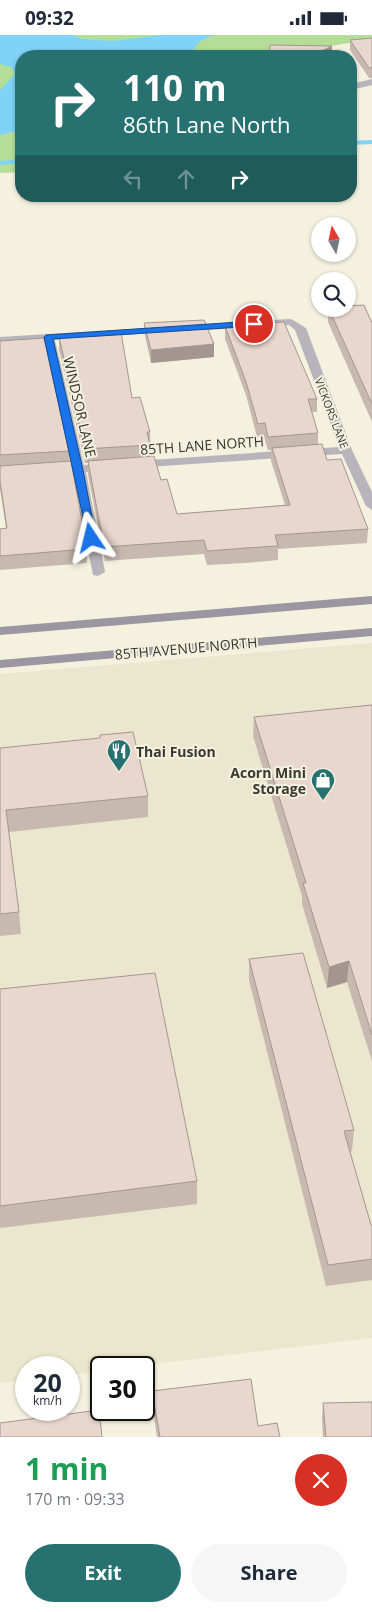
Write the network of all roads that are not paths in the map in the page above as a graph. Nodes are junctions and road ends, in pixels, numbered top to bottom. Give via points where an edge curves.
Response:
1 (372, 82) edge
2 (357, 86) edge
3 (48, 337) junction
4 (0, 340) edge
5 (346, 450) junction
6 (79, 470) junction
7 (39, 472) edge
8 (372, 506) edge
9 (98, 572) dead end
10 (372, 600) edge
11 (0, 631) edge
12 (372, 632) edge
13 (0, 665) edge

1 - 2 street
3 - 4 street
3 - 5 street, VICKORS LANE via 291,321 300,328
3 - 6 street, WINDSOR LANE
5 - 6 street, 85TH LANE NORTH
5 - 8 street, VICKORS LANE
6 - 7 street, 85TH LANE NORTH
6 - 9 street, WINDSOR LANE
10 - 11 main road
12 - 13 main road, 85TH AVENUE NORTH

